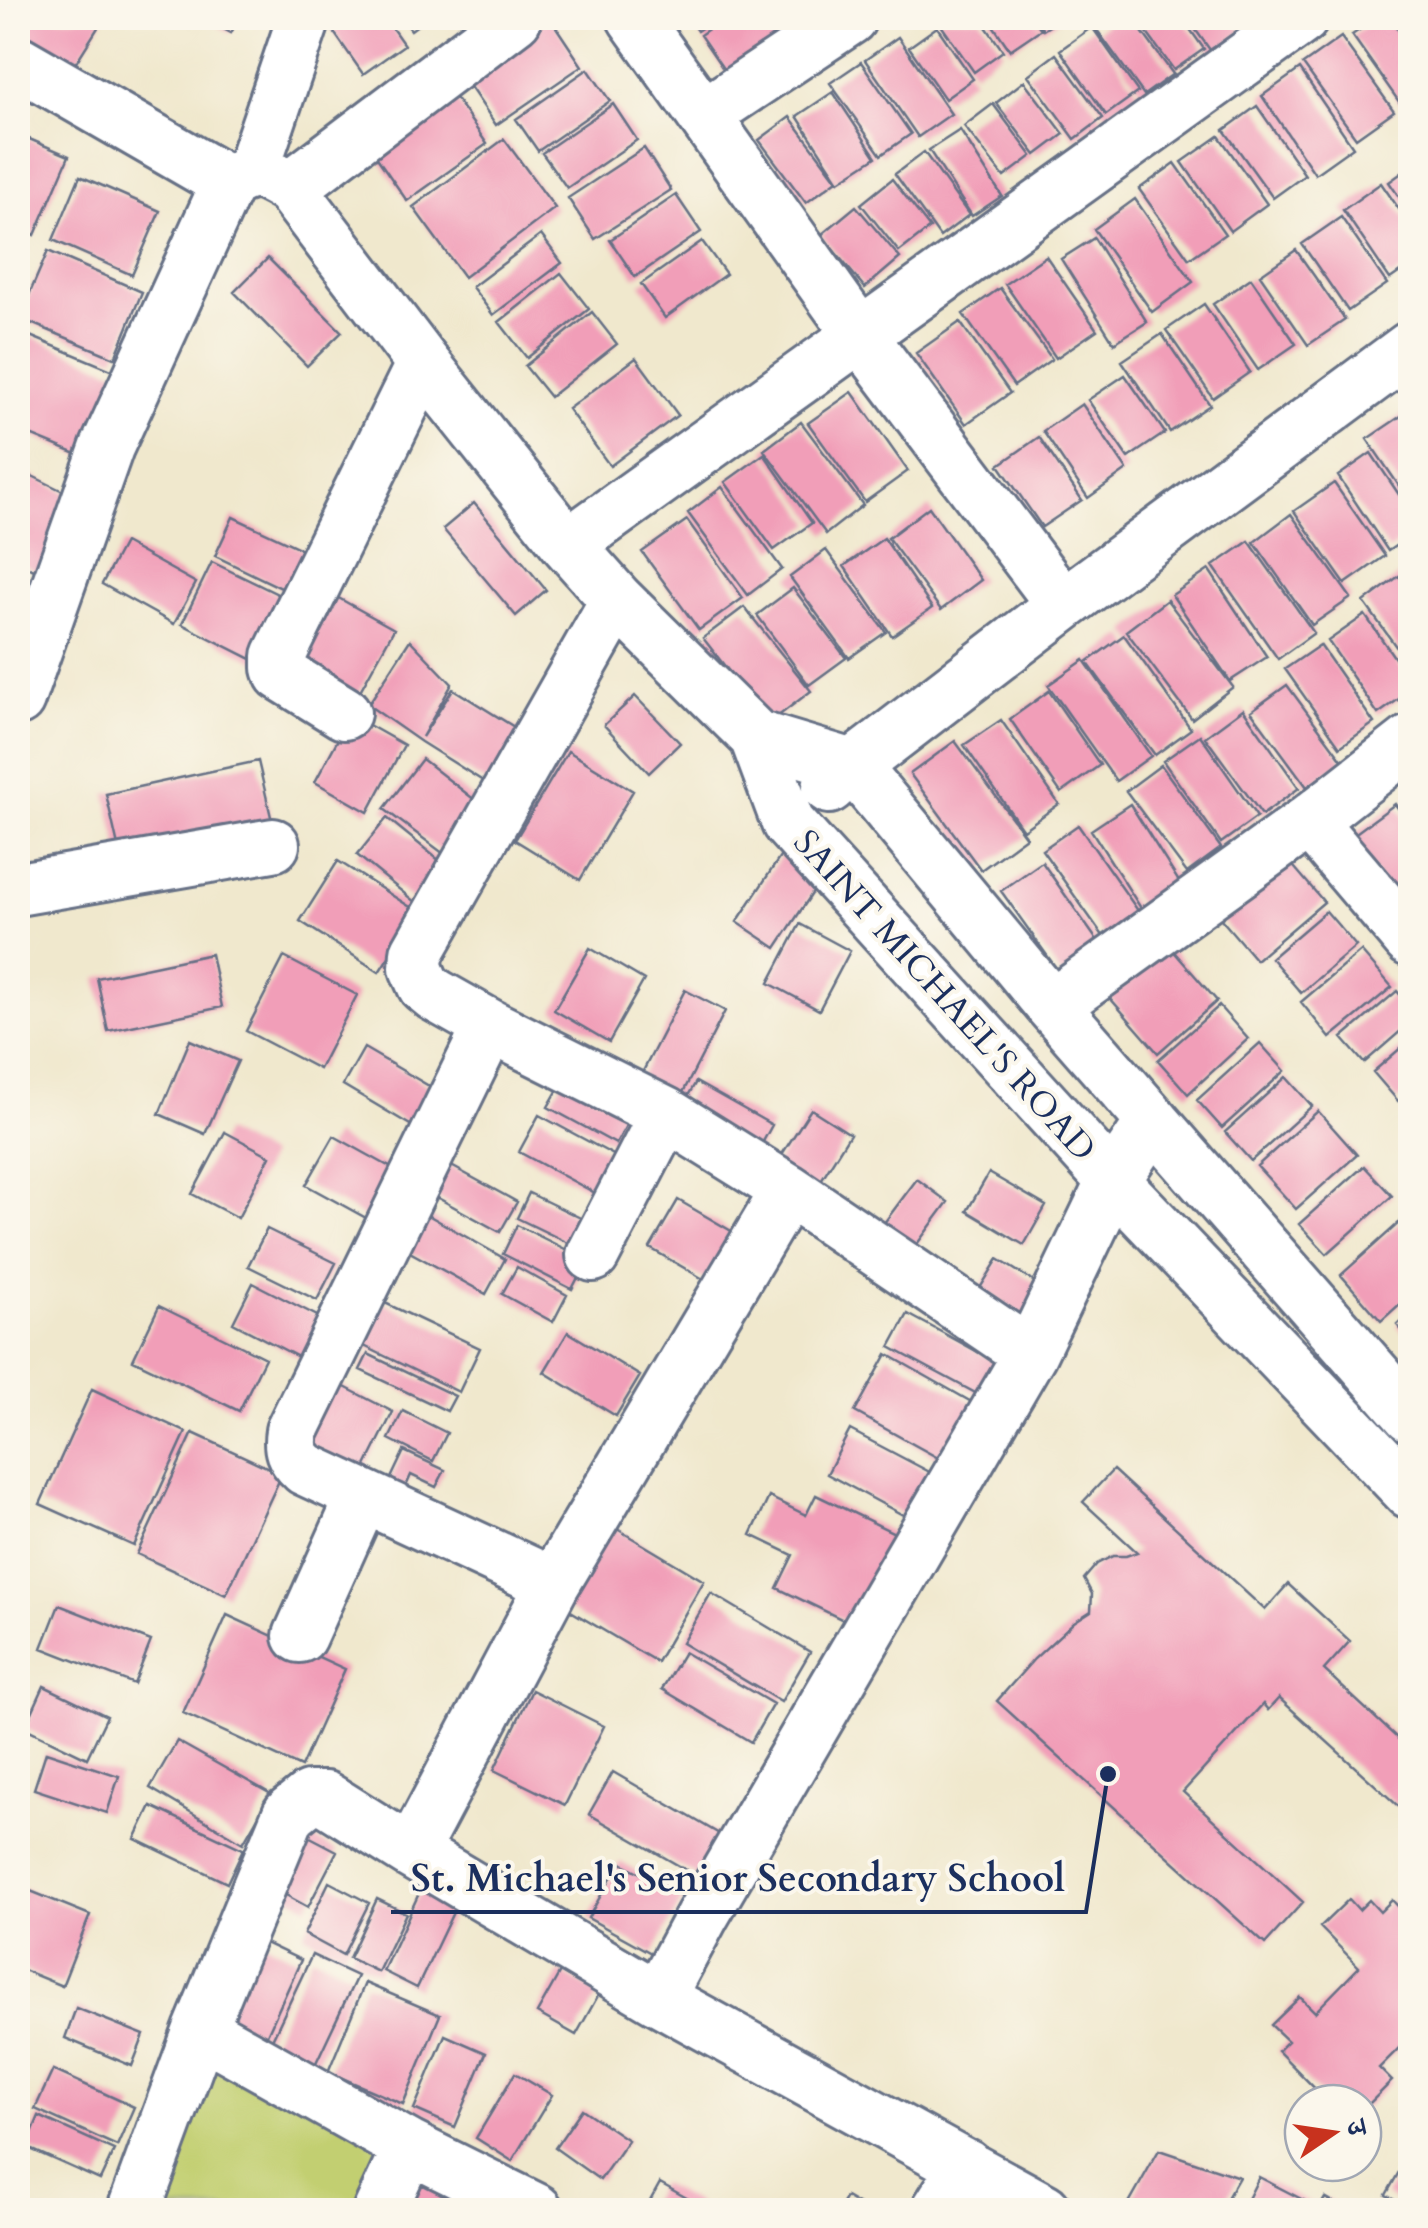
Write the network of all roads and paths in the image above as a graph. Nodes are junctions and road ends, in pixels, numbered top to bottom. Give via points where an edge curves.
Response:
1 (304, 18) edge
2 (515, 18) edge
3 (634, 18) edge
4 (850, 18) edge
5 (1302, 18) edge
6 (18, 62) edge
7 (704, 115) junction
8 (257, 181) junction
9 (860, 335) junction
10 (1410, 348) edge
11 (422, 363) junction
12 (568, 546) junction
13 (616, 600) junction
14 (1063, 605) junction
15 (18, 699) edge
16 (344, 712) dead end
17 (756, 737) junction
18 (1410, 742) edge
19 (853, 766) junction
20 (1309, 821) junction
21 (788, 823) junction
22 (273, 845) dead end
23 (18, 889) edge
24 (1410, 940) edge
25 (1052, 1006) junction
26 (490, 1026) junction
27 (666, 1114) junction
28 (1152, 1121) junction
29 (1113, 1181) junction
30 (788, 1190) junction
31 (593, 1255) dead end
32 (1030, 1354) junction
33 (1410, 1415) edge
34 (1410, 1492) edge
35 (364, 1496) junction
36 (553, 1584) junction
37 (300, 1636) dead end
38 (411, 1852) junction
39 (658, 1998) junction
40 (200, 2030) junction
41 (409, 2147) junction
42 (966, 2166) junction
43 (134, 2210) edge
44 (380, 2210) edge
45 (536, 2210) edge
46 (938, 2210) edge
47 (1044, 2210) edge

1 - 8 street
2 - 8 street
3 - 7 street
4 - 7 street
5 - 9 street
6 - 8 street
7 - 9 street
8 - 11 street
8 - 15 street via 107,448
9 - 12 street
9 - 14 street
10 - 14 street
11 - 12 street
11 - 16 street via 279,656 281,674
12 - 13 street
13 - 17 street
13 - 26 street via 417,952 424,986
14 - 19 street
17 - 19 street
17 - 21 street, SAINT MICHAEL'S ROAD
18 - 20 street
19 - 21 street
19 - 25 street, SAINT MICHAEL'S ROAD
20 - 24 street
20 - 25 street
21 - 29 street, SAINT MICHAEL'S ROAD
22 - 23 street
25 - 28 street, SAINT MICHAEL'S ROAD
26 - 27 street
26 - 35 street via 292,1431 293,1458 304,1469
27 - 30 street
27 - 31 street
28 - 29 street
28 - 33 street, SAINT MICHAEL'S ROAD
29 - 32 street
29 - 34 street, SAINT MICHAEL'S ROAD
30 - 32 street
30 - 36 street
32 - 39 street
35 - 36 street
35 - 37 street
36 - 38 street
38 - 39 street
38 - 40 street via 325,1798 309,1798 289,1814
39 - 42 street
40 - 41 street
40 - 43 street
41 - 44 street
41 - 45 street
42 - 46 street
42 - 47 street

